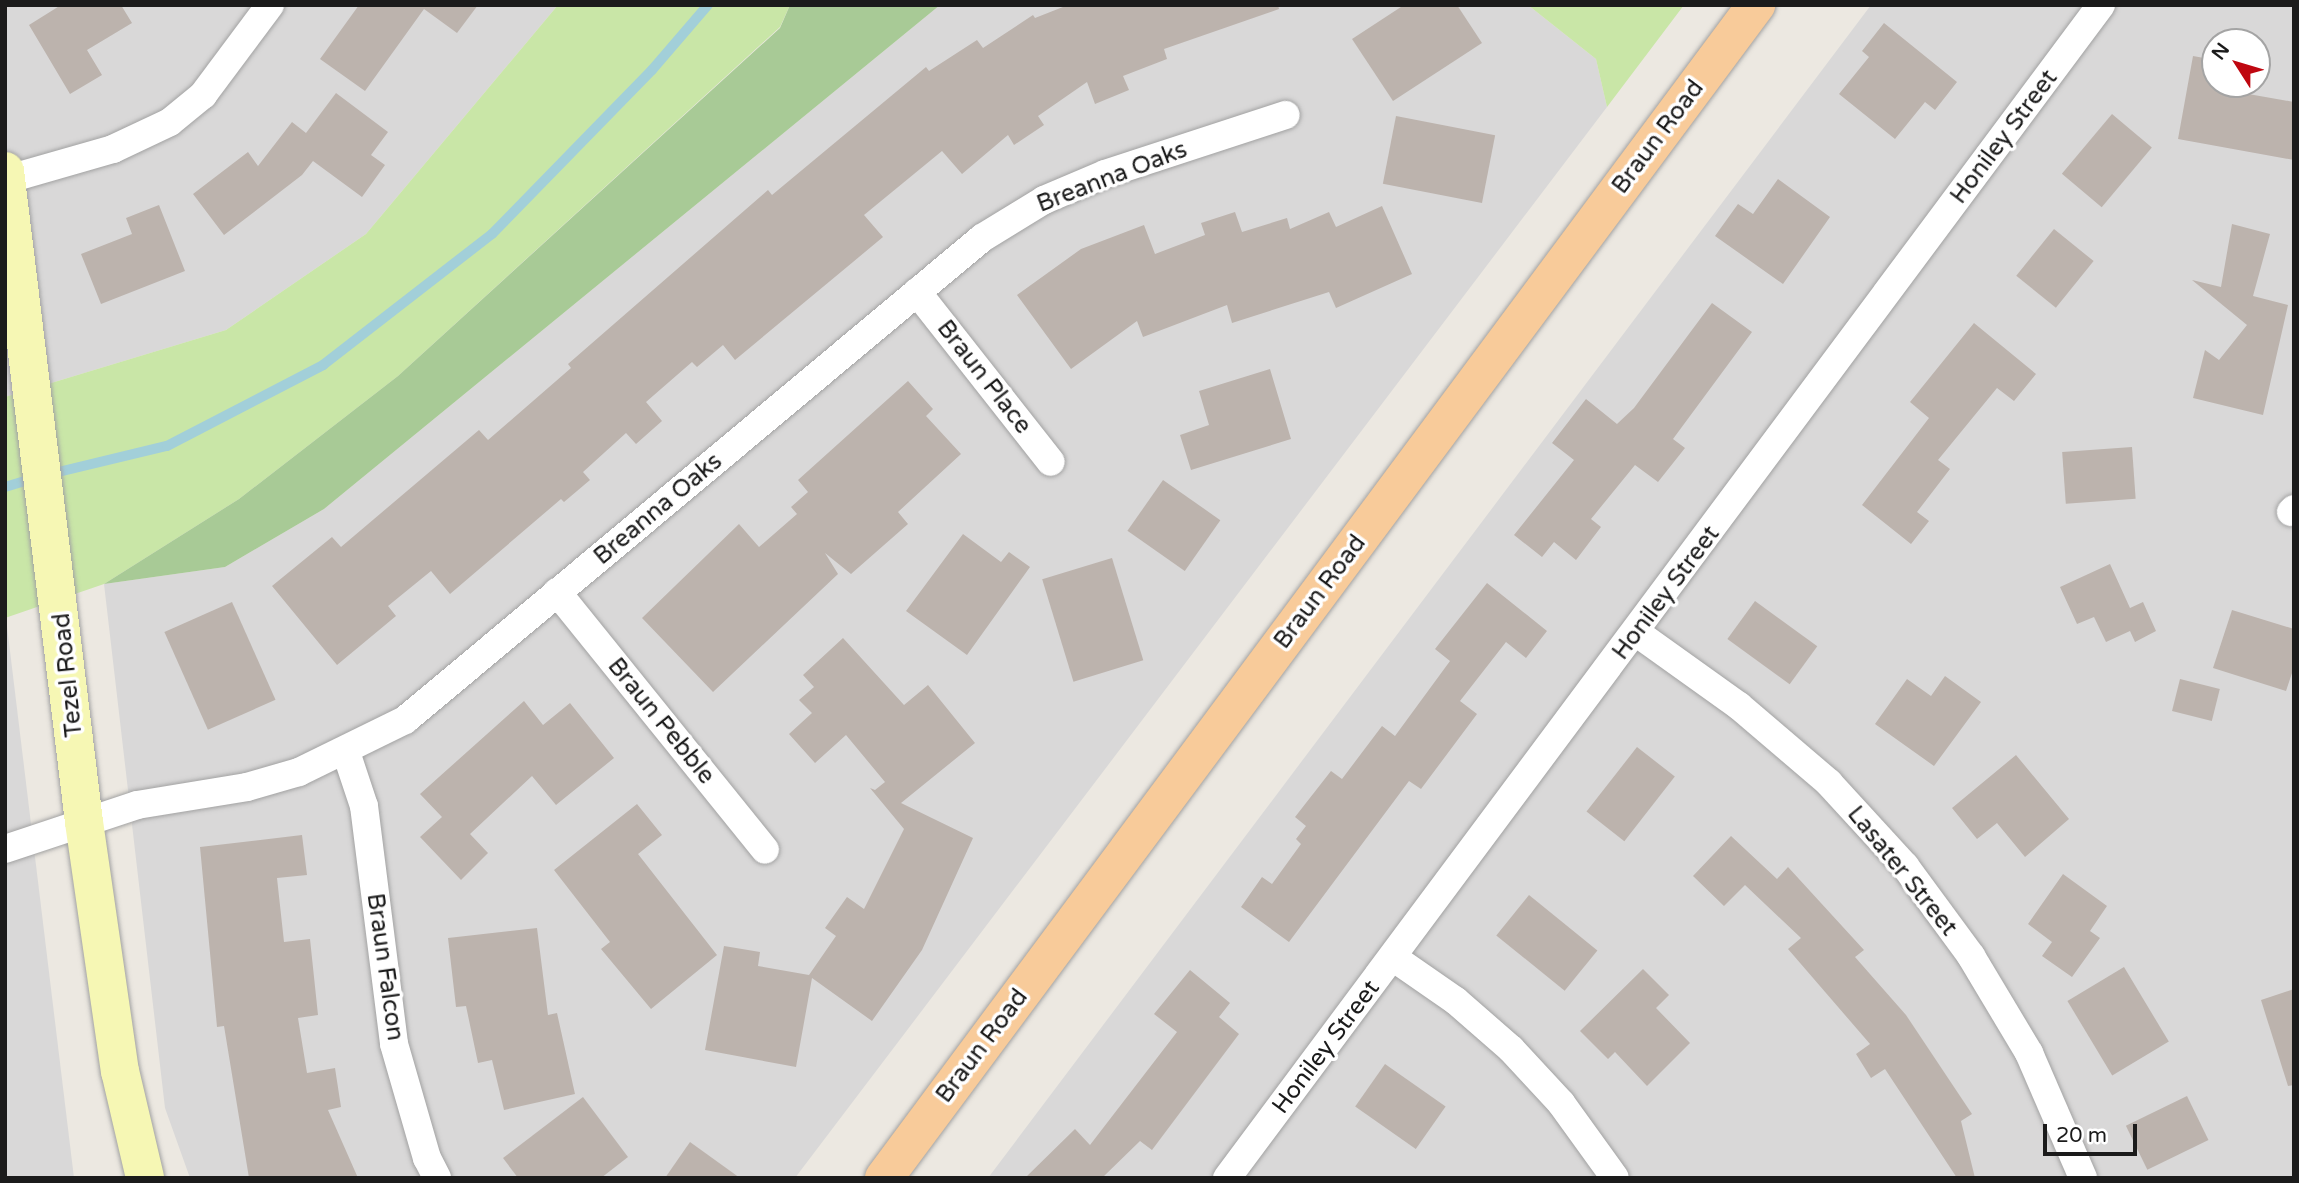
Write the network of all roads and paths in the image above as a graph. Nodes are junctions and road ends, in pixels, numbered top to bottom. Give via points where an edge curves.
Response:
1 (271, 5) edge
2 (1756, 5) edge
3 (2101, 5) edge
4 (1286, 115) dead end
5 (6, 176) edge
6 (917, 292) junction
7 (1051, 462) dead end
8 (557, 592) junction
9 (1637, 633) junction
10 (346, 752) junction
11 (84, 822) junction
12 (5, 849) edge
13 (765, 850) dead end
14 (1394, 958) junction
15 (145, 1178) edge
16 (437, 1178) edge
17 (884, 1178) edge
18 (1227, 1178) edge
19 (1615, 1178) edge
20 (2083, 1178) edge

1 - 5 street via 203,95 170,122 113,149
2 - 17 main road, Braun Road
3 - 9 street, Honiley Street
4 - 6 street, Breanna Oaks via 1105,174 1044,200 982,238
5 - 11 main road, Tezel Road
6 - 7 street, Braun Place
6 - 8 street, Breanna Oaks
8 - 10 street, Breanna Oaks via 405,720
8 - 13 street, Braun Pebble
9 - 14 street, Honiley Street
9 - 20 street, Lasater Street via 1739,706 1819,775 1905,866 1971,956 2028,1053
10 - 11 street, Breanna Oaks via 247,787 138,805
10 - 16 street, Braun Falcon via 364,806 394,1044
11 - 12 street, Breanna Oaks
11 - 15 main road, Tezel Road via 120,1071
14 - 18 street, Honiley Street
14 - 19 street via 1456,1001 1511,1049 1561,1103

